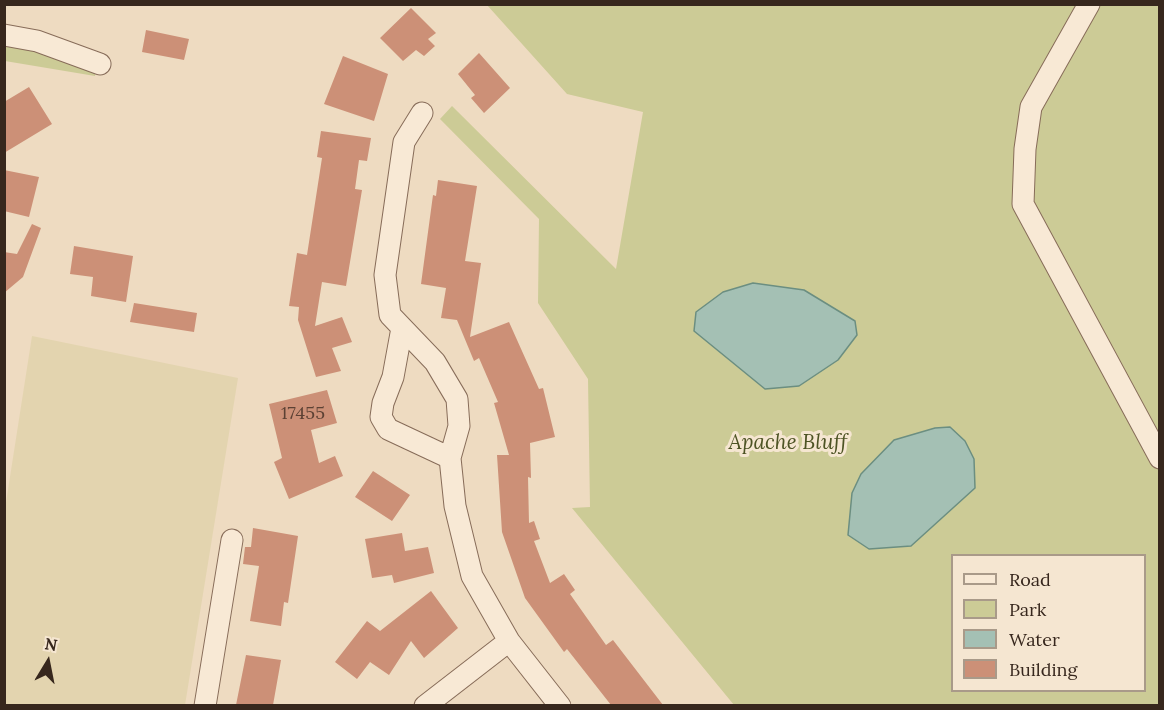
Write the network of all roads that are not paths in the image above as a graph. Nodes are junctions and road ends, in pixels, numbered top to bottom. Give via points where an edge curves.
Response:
1 (1089, 4) edge
2 (4, 35) edge
3 (100, 64) dead end
4 (422, 113) dead end
5 (402, 328) junction
6 (450, 458) junction
7 (1160, 458) edge
8 (232, 540) dead end
9 (509, 641) junction
10 (205, 705) edge
11 (425, 705) edge
12 (560, 705) edge

1 - 7 street via 1031,107 1023,204
2 - 3 street via 37,41
4 - 5 street via 404,142 385,275 390,315
5 - 6 street via 435,362 457,399 459,426
5 - 6 street via 381,417 388,429
6 - 9 street via 455,506 472,576
8 - 10 street
9 - 11 street
9 - 12 street

